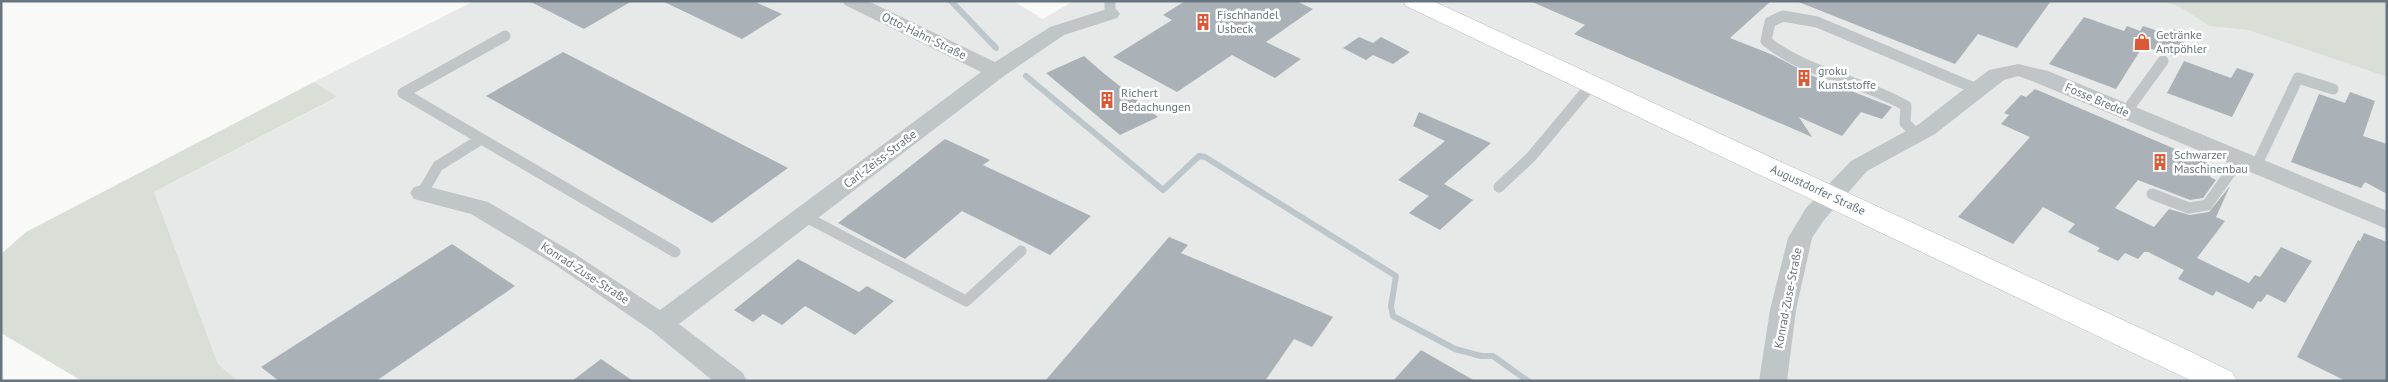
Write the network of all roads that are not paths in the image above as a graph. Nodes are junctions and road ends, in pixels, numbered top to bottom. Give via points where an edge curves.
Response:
1 (852, 1) edge
2 (1414, 1) edge
3 (1110, 8) edge
4 (505, 36) dead end
5 (2162, 61) dead end
6 (996, 72) junction
7 (1592, 84) junction
8 (2333, 89) dead end
9 (1978, 90) junction
10 (2126, 112) junction
11 (1917, 135) junction
12 (481, 139) junction
13 (2248, 163) junction
14 (1499, 187) dead end
15 (422, 193) joint
16 (2152, 194) dead end
17 (1832, 197) junction
18 (804, 216) junction
19 (2387, 220) edge
20 (1021, 251) dead end
21 (675, 252) dead end
22 (662, 324) junction
23 (734, 381) edge
24 (1773, 381) edge
25 (2221, 381) edge

1 - 6 street, Otto-Hahn-Straße
2 - 7 main road, Augustdorfer Straße
3 - 6 street, Carl-Zeiss-Straße via 1056,31
4 - 12 lane via 403,93
5 - 10 lane
6 - 18 street, Carl-Zeiss-Straße
7 - 14 lane via 1531,157
7 - 17 main road, Augustdorfer Straße
8 - 13 lane via 2298,78
9 - 10 street, Fosse Bredde via 1998,75 2018,70
9 - 11 street, Fosse Bredde
9 - 11 lane via 1817,22 1783,15 1771,21 1765,30 1766,41 1773,49 1890,95 1906,106 1904,122 1907,129
10 - 13 street, Fosse Bredde
11 - 17 street, Fosse Bredde via 1859,166
12 - 15 lane via 438,166
12 - 21 lane
13 - 16 lane via 2207,205 2189,208
13 - 19 street, Fosse Bredde
15 - 22 street, Konrad-Zuse-Straße via 479,208 563,258
17 - 24 street, Konrad-Zuse-Straße via 1814,214 1800,238 1783,310
17 - 25 main road, Augustdorfer Straße
18 - 20 lane via 966,301
18 - 22 street, Carl-Zeiss-Straße
22 - 23 street, Konrad-Zuse-Straße

